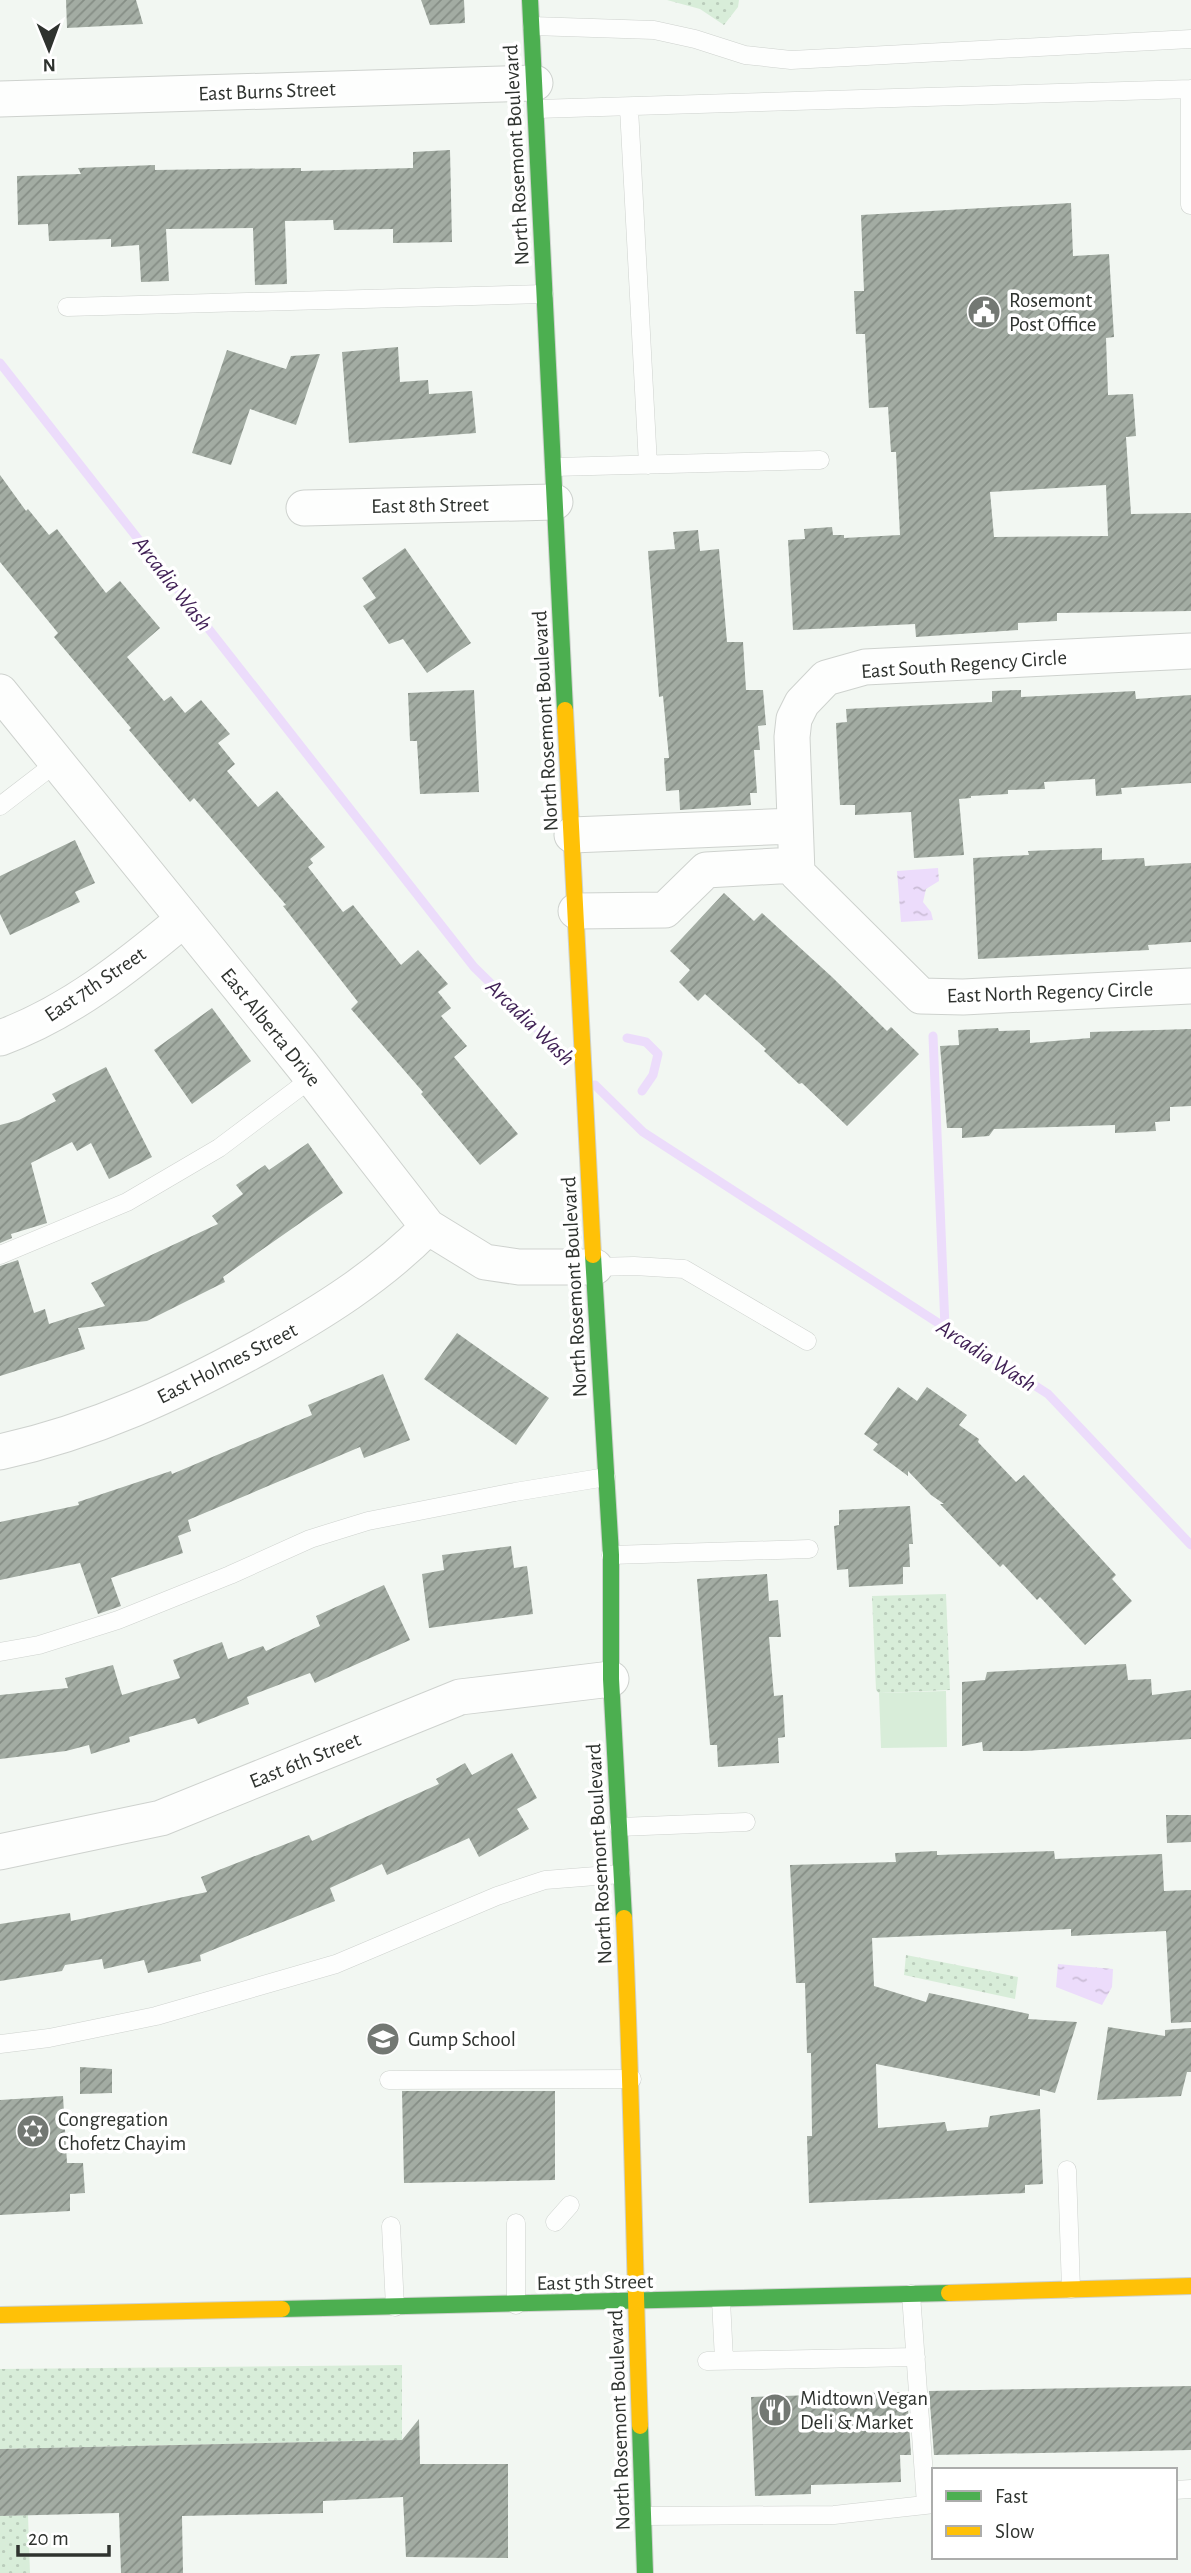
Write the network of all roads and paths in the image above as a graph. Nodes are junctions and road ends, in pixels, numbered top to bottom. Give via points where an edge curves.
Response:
1 (530, 0) edge
2 (531, 26) junction
3 (1191, 39) edge
4 (1191, 89) edge
5 (536, 96) junction
6 (0, 99) edge
7 (629, 108) junction
8 (1190, 205) edge
9 (544, 294) junction
10 (67, 307) dead end
11 (820, 460) dead end
12 (648, 465) junction
13 (554, 467) junction
14 (555, 502) junction
15 (304, 508) dead end
16 (1191, 651) edge
17 (0, 692) edge
18 (56, 763) junction
19 (0, 806) edge
20 (794, 826) junction
21 (686, 831) junction
22 (572, 835) junction
23 (796, 865) junction
24 (687, 888) junction
25 (576, 911) junction
26 (184, 919) junction
27 (1191, 986) edge
28 (0, 1038) edge
29 (312, 1078) junction
30 (428, 1227) junction
31 (0, 1255) edge
32 (595, 1267) junction
33 (807, 1341) dead end
34 (0, 1452) edge
35 (606, 1477) junction
36 (809, 1549) dead end
37 (611, 1555) junction
38 (0, 1651) edge
39 (611, 1679) junction
40 (746, 1822) dead end
41 (620, 1827) junction
42 (0, 1852) edge
43 (621, 1874) junction
44 (0, 2045) edge
45 (389, 2080) dead end
46 (632, 2080) junction
47 (1067, 2170) dead end
48 (570, 2205) dead end
49 (555, 2222) dead end
50 (516, 2223) dead end
51 (391, 2226) dead end
52 (1191, 2286) edge
53 (1071, 2289) junction
54 (911, 2294) junction
55 (721, 2300) junction
56 (636, 2302) junction
57 (516, 2305) junction
58 (395, 2307) junction
59 (0, 2315) edge
60 (916, 2357) junction
61 (930, 2504) edge
62 (643, 2516) junction
63 (645, 2573) edge

1 - 2 street, North Rosemont Boulevard
2 - 3 lane via 654,30 745,55 791,60
2 - 5 street, North Rosemont Boulevard
4 - 7 lane
4 - 8 lane
5 - 6 street, East Burns Street
5 - 7 lane
5 - 9 street, North Rosemont Boulevard
7 - 12 lane
9 - 10 lane
9 - 13 street, North Rosemont Boulevard
11 - 12 lane
12 - 13 lane
13 - 14 street, North Rosemont Boulevard
14 - 15 street, East 8th Street
14 - 22 street, North Rosemont Boulevard
16 - 20 street, East South Regency Circle via 864,667 826,678 807,678 792,737
17 - 18 street, East Alberta Drive
18 - 19 lane
18 - 26 street, East Alberta Drive
20 - 21 street
20 - 23 street
21 - 22 street
21 - 24 street
22 - 25 street, North Rosemont Boulevard
23 - 24 street via 706,870
23 - 27 street, East North Regency Circle via 797,873 921,996
24 - 25 street via 665,910
25 - 32 street, North Rosemont Boulevard
26 - 28 street, East 7th Street via 61,1010
26 - 29 street, East Alberta Drive
29 - 30 street, East Alberta Drive
29 - 31 lane via 219,1148 127,1202
30 - 32 street, East Alberta Drive via 485,1262
30 - 34 street, East Holmes Street via 358,1288 202,1380 103,1422
32 - 33 lane via 684,1269
32 - 35 street, North Rosemont Boulevard
35 - 37 street, North Rosemont Boulevard
35 - 38 lane via 368,1521 310,1539 118,1620 39,1645
36 - 37 lane
37 - 39 street, North Rosemont Boulevard
39 - 41 street, North Rosemont Boulevard
39 - 42 street, East 6th Street via 460,1697 161,1818
40 - 41 lane
41 - 43 street, North Rosemont Boulevard
43 - 44 lane via 545,1880 336,1964 156,2016
43 - 46 street, North Rosemont Boulevard
45 - 46 lane
46 - 56 street, North Rosemont Boulevard
47 - 53 lane
48 - 49 lane
50 - 57 lane
51 - 58 lane
52 - 53 street, East 5th Street
53 - 54 street, East 5th Street
54 - 55 street, East 5th Street
54 - 60 lane
55 - 56 street, East 5th Street
55 - 60 lane via 715,2361
56 - 57 street, East 5th Street
56 - 62 street, North Rosemont Boulevard
57 - 58 street, East 5th Street
58 - 59 street, East 5th Street
60 - 61 lane
61 - 62 lane via 834,2515
62 - 63 street, North Rosemont Boulevard

